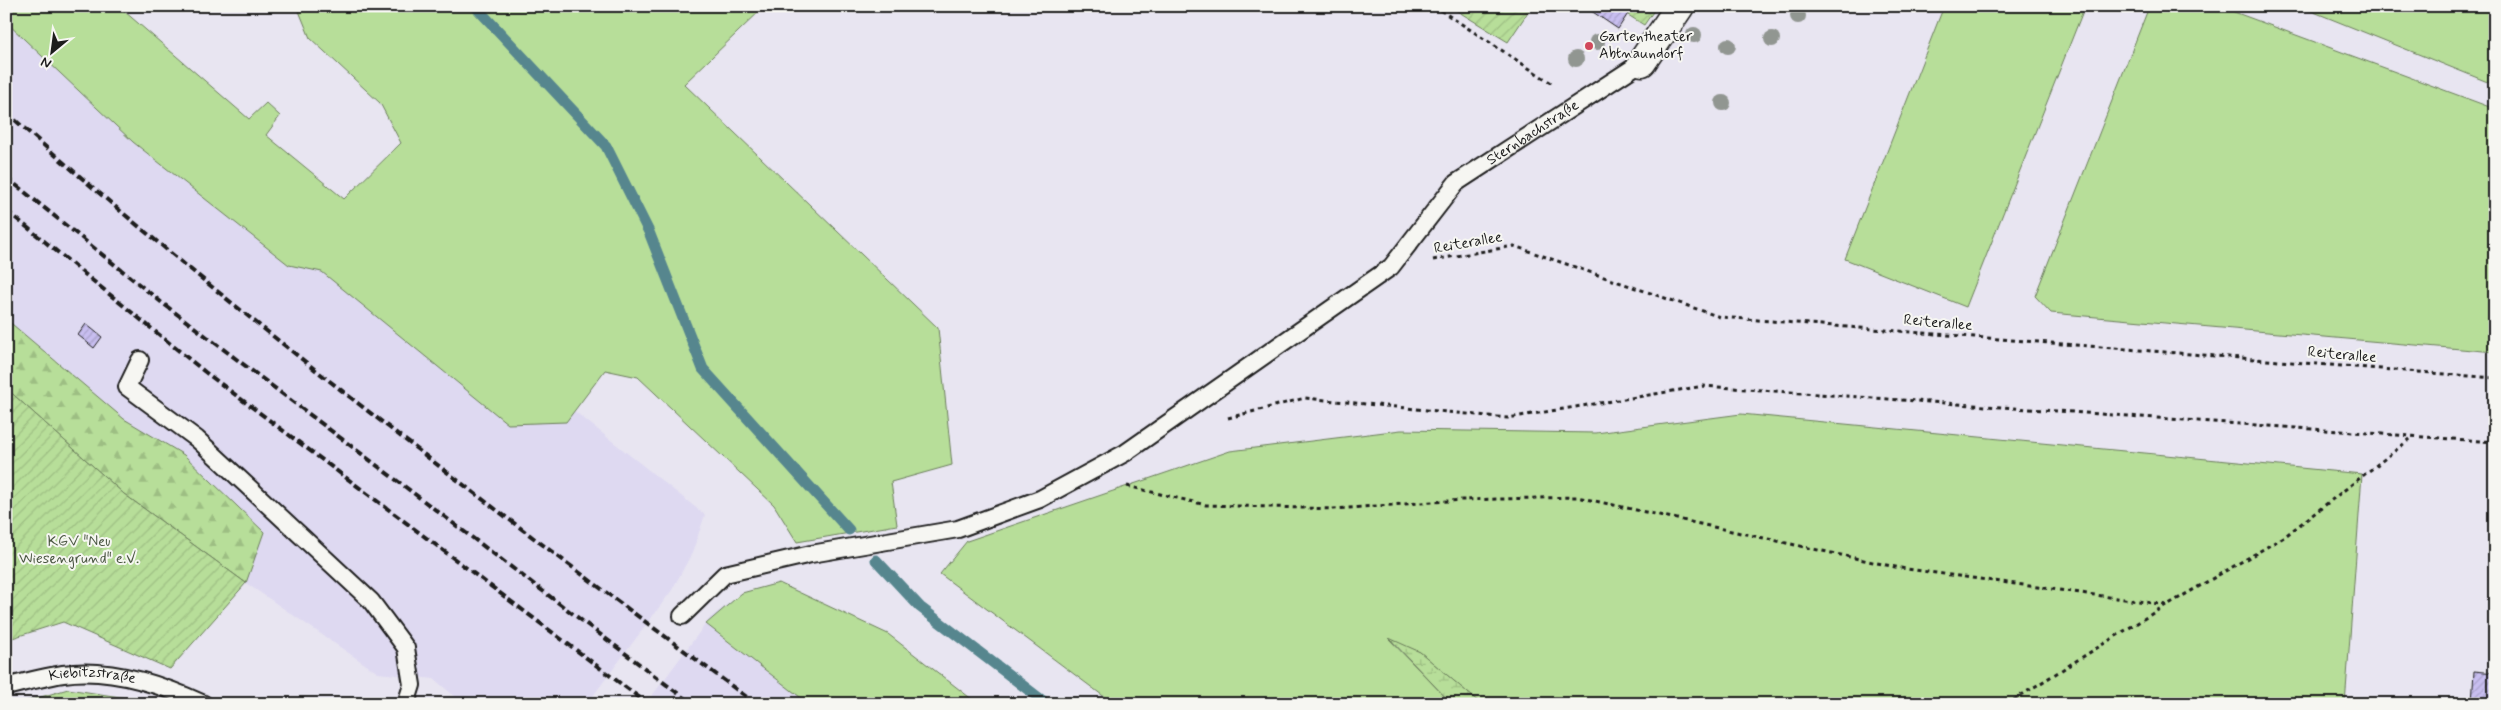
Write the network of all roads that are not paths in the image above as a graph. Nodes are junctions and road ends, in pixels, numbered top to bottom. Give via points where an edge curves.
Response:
1 (1680, 6) edge
2 (1642, 62) joint
3 (140, 360) dead end
4 (682, 616) dead end
5 (6, 687) edge
6 (204, 704) edge
7 (406, 704) edge

1 - 2 street, Sternbachstraße
2 - 4 lane, Sternbachstraße via 1456,183 1392,267 1125,453 1040,499 958,529 811,554 725,574
3 - 7 lane via 127,386 197,439 371,601 406,648 412,685
5 - 6 lane, Kiebitzstraße via 64,674 97,674 127,678 181,693

